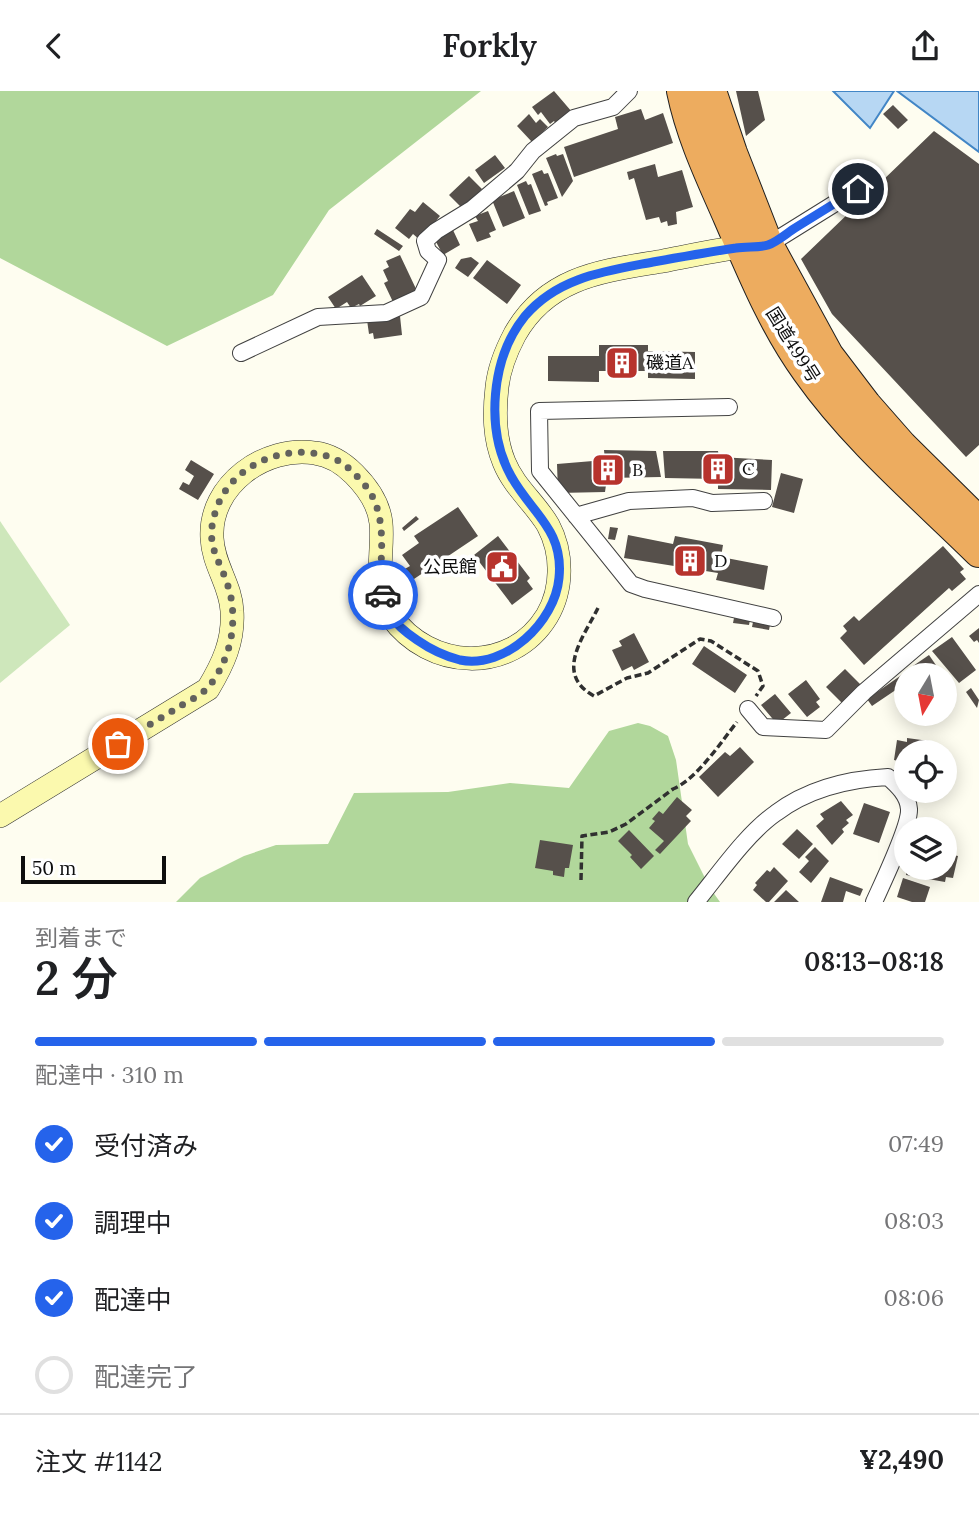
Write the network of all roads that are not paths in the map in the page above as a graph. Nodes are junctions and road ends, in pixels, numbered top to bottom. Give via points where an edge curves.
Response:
1 (629, 91) edge
2 (682, 91) edge
3 (710, 91) edge
4 (858, 189) dead end
5 (755, 246) junction
6 (241, 353) dead end
7 (729, 407) dead end
8 (551, 484) junction
9 (528, 500) junction
10 (764, 501) dead end
11 (576, 516) junction
12 (979, 522) edge
13 (979, 552) edge
14 (979, 594) edge
15 (773, 618) dead end
16 (748, 709) road end
17 (0, 816) edge
18 (696, 902) edge
19 (874, 902) edge

1 - 6 street via 613,107 574,118 472,209 430,236 426,247 438,260 421,297 386,313 318,317
2 - 5 highway, 国道499号 via 706,167
3 - 5 highway, 国道499号 via 732,153
4 - 5 street
5 - 9 street via 583,277 545,296 524,318 506,350 498,379 495,424 503,461
5 - 12 highway, 国道499号 via 866,405
5 - 13 highway, 国道499号 via 770,309 807,372 850,425
7 - 8 street via 539,411 540,471
8 - 9 street
8 - 11 street
9 - 17 street via 547,523 559,559 559,579 547,617 531,636 509,650 462,660 434,652 390,615 380,585 381,520 368,489 350,470 315,453 282,453 243,472 216,510 211,537 233,609 232,635 208,689
10 - 11 street via 629,501
11 - 15 street via 631,584
14 - 16 street via 825,730 763,727
18 - 19 street via 775,813 807,794 860,778 888,777 902,790 909,809

